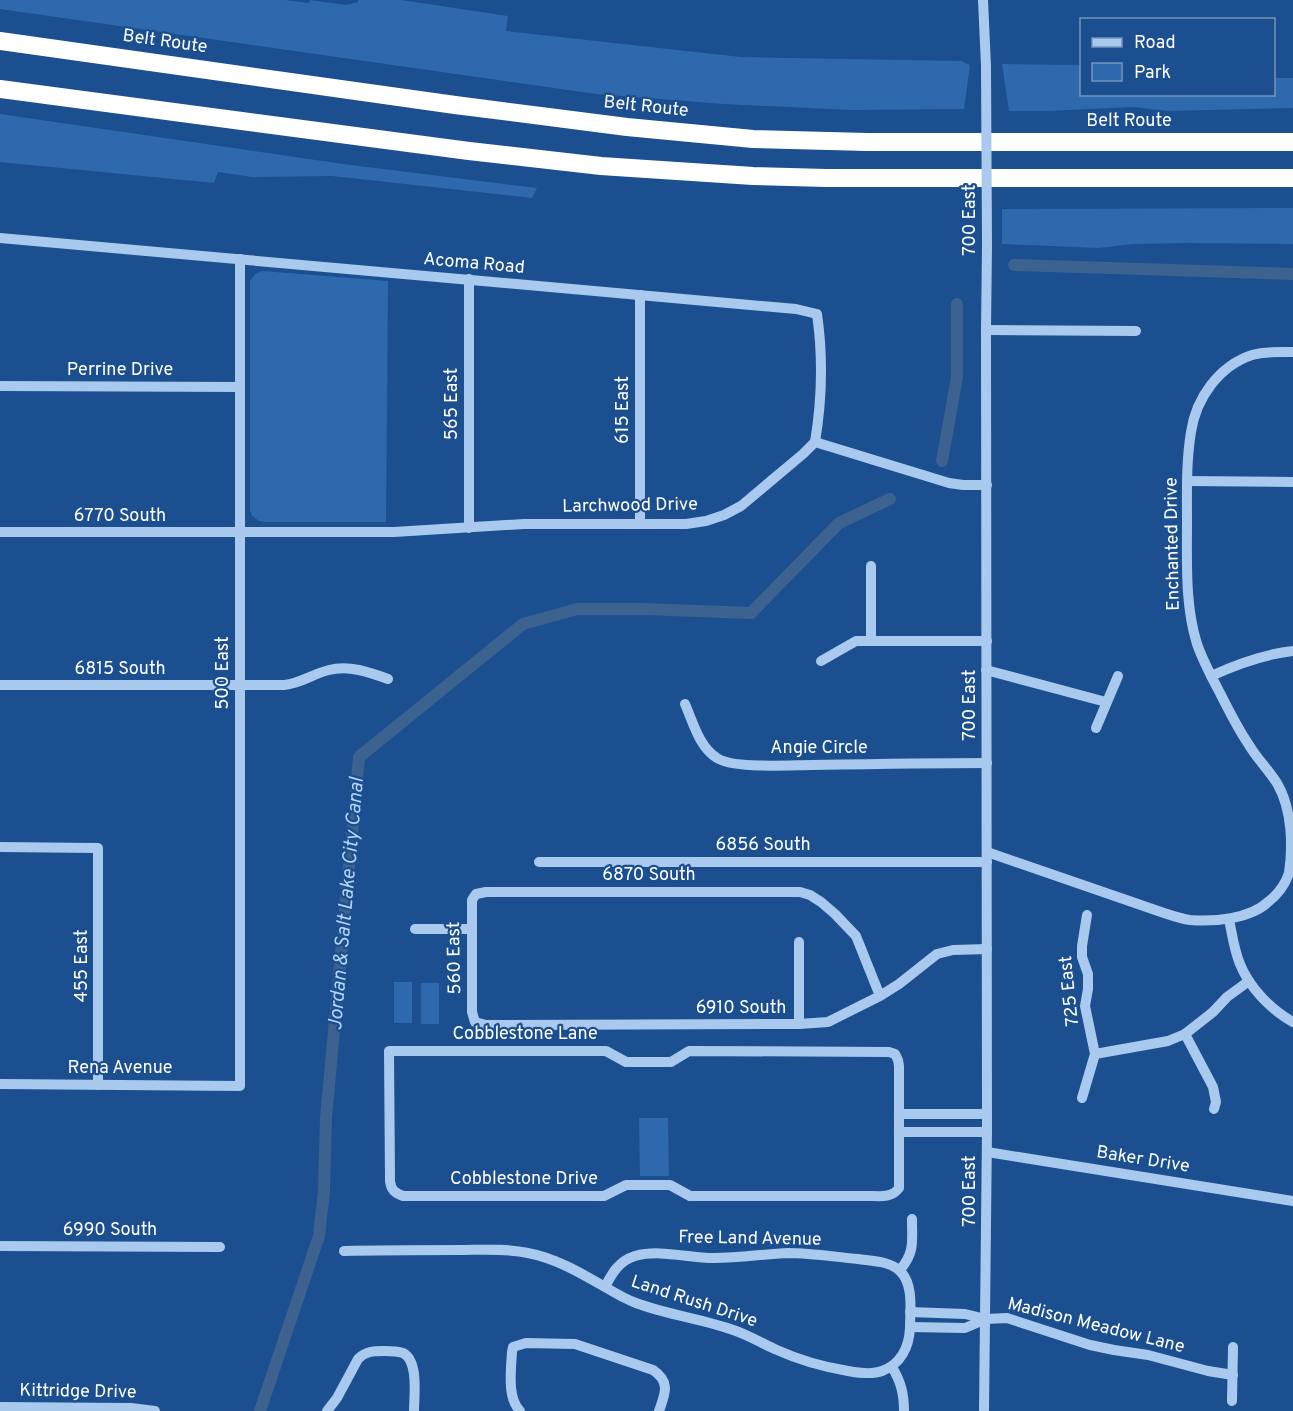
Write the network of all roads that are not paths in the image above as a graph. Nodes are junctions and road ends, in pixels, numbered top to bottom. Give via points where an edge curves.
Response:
1 (983, 0) edge
2 (0, 39) edge
3 (0, 89) edge
4 (1293, 141) edge
5 (1293, 180) edge
6 (0, 238) edge
7 (240, 260) junction
8 (469, 279) junction
9 (640, 295) junction
10 (986, 330) junction
11 (1136, 331) dead end
12 (1293, 352) edge
13 (0, 386) edge
14 (240, 387) junction
15 (815, 442) junction
16 (1187, 481) junction
17 (1293, 482) edge
18 (987, 485) junction
19 (640, 524) junction
20 (469, 528) junction
21 (0, 532) edge
22 (241, 532) junction
23 (871, 566) dead end
24 (871, 640) junction
25 (987, 641) junction
26 (1293, 651) edge
27 (821, 660) dead end
28 (986, 669) junction
29 (1118, 676) dead end
30 (1211, 676) junction
31 (388, 679) dead end
32 (0, 685) edge
33 (240, 685) junction
34 (1106, 702) junction
35 (685, 704) dead end
36 (1096, 728) dead end
37 (987, 763) junction
38 (1290, 804) edge
39 (0, 848) edge
40 (987, 857) junction
41 (539, 862) dead end
42 (476, 894) joint
43 (1087, 915) dead end
44 (1229, 919) junction
45 (415, 929) dead end
46 (471, 929) junction
47 (800, 942) dead end
48 (987, 949) junction
49 (1249, 981) junction
50 (880, 996) junction
51 (475, 1022) joint
52 (1293, 1022) edge
53 (800, 1024) junction
54 (1185, 1034) junction
55 (1095, 1054) junction
56 (0, 1084) edge
57 (98, 1085) junction
58 (240, 1086) joint
59 (1082, 1098) dead end
60 (1214, 1109) dead end
61 (900, 1114) junction
62 (987, 1114) junction
63 (900, 1132) junction
64 (987, 1132) junction
65 (390, 1137) joint
66 (987, 1152) junction
67 (1293, 1201) edge
68 (912, 1219) dead end
69 (0, 1246) edge
70 (220, 1247) dead end
71 (344, 1251) dead end
72 (900, 1270) junction
73 (604, 1287) junction
74 (910, 1312) junction
75 (986, 1319) junction
76 (910, 1327) junction
77 (1233, 1347) dead end
78 (892, 1367) junction
79 (1233, 1375) junction
80 (1232, 1401) dead end
81 (0, 1407) edge
82 (155, 1411) edge
83 (327, 1411) edge
84 (414, 1411) edge
85 (520, 1411) edge
86 (659, 1411) edge
87 (904, 1411) edge
88 (984, 1411) edge

1 - 10 street, 700 East, bridge
2 - 4 highway, Belt Route via 570,120 753,139
3 - 5 highway via 601,166 826,178
6 - 7 street, Acoma Road
7 - 8 street, Acoma Road
7 - 14 street, 500 East
8 - 9 street, Acoma Road
8 - 20 street, 565 East
9 - 15 street, Acoma Road via 817,314 821,400
9 - 19 street, 615 East
10 - 11 street
10 - 18 street, 700 East
12 - 16 street, Enchanted Drive via 1254,354 1233,363 1213,381 1199,404 1191,430
13 - 14 street, Perrine Drive
14 - 22 street, 500 East
15 - 18 street via 949,483
15 - 19 street, Larchwood Drive via 756,494 724,515 686,524
16 - 17 street
16 - 30 street, Enchanted Drive via 1191,619
18 - 25 street, 700 East
19 - 20 street, Larchwood Drive
20 - 22 street, Larchwood Drive
21 - 22 street, 6770 South
22 - 33 street, 500 East
23 - 24 street
24 - 25 street
24 - 27 street via 856,640
25 - 28 street, 700 East
26 - 30 street via 1259,658
28 - 34 street
28 - 37 street, 700 East
29 - 34 street
30 - 38 street, Enchanted Drive via 1250,748
31 - 33 street, 6815 South via 363,670 338,668 294,684
32 - 33 street, 6815 South
33 - 58 street, 500 East
34 - 36 street
35 - 37 street, Angie Circle via 700,740 708,751 727,763
37 - 40 street, 700 East
38 - 44 street, Enchanted Drive via 1292,858 1280,891 1266,905
39 - 57 street, 455 East via 98,848
40 - 41 street, 6856 South
40 - 44 street, Enchanted Drive via 1188,920
40 - 48 street, 700 East
42 - 46 street, 560 East via 472,900
42 - 50 street, 6870 South via 800,892 821,902 856,936
43 - 55 street, 725 East via 1082,957 1088,974 1085,1006
44 - 49 street via 1240,966
45 - 46 street
46 - 51 street, 560 East
47 - 53 street
48 - 50 street, 6910 South via 937,954
48 - 62 street, 700 East
49 - 52 street via 1265,1001
49 - 54 street
50 - 53 street, 6910 South via 828,1022
51 - 53 street, 6910 South
54 - 55 street via 1168,1041
54 - 60 street via 1213,1088
55 - 59 street, 725 East
56 - 57 street, Rena Avenue
57 - 58 street, Rena Avenue
61 - 62 street
61 - 63 street, Cobblestone Lane
61 - 65 street, Cobblestone Lane via 898,1060 889,1052 689,1051 671,1062 626,1062 606,1051 389,1051
62 - 64 street, 700 East
63 - 64 street
63 - 65 street, Cobblestone Drive via 899,1188 891,1194 870,1196 690,1196 670,1185 626,1185 604,1196 403,1196 391,1187
64 - 66 street, 700 East
66 - 67 street, Baker Drive
66 - 75 street, 700 East
68 - 72 street via 912,1248
69 - 70 street, 6990 South
71 - 73 street, Land Rush Drive via 521,1252 546,1258
72 - 73 street, Free Land Avenue via 883,1263 816,1254 713,1258 651,1254 625,1260
72 - 74 street via 908,1285
73 - 78 street, Land Rush Drive via 637,1304 736,1331 811,1363 868,1374
74 - 75 street via 965,1314
74 - 76 street
75 - 76 street via 965,1328
75 - 79 street, Madison Meadow Lane via 1007,1318 1090,1345
75 - 88 street, 700 East
76 - 78 street via 907,1347
77 - 79 street
78 - 87 street via 902,1387
79 - 80 street
81 - 82 street, Kittridge Drive
83 - 84 street via 363,1354 394,1351 412,1363
85 - 86 street via 511,1392 511,1360 513,1347 526,1343 575,1344 653,1370 664,1380

